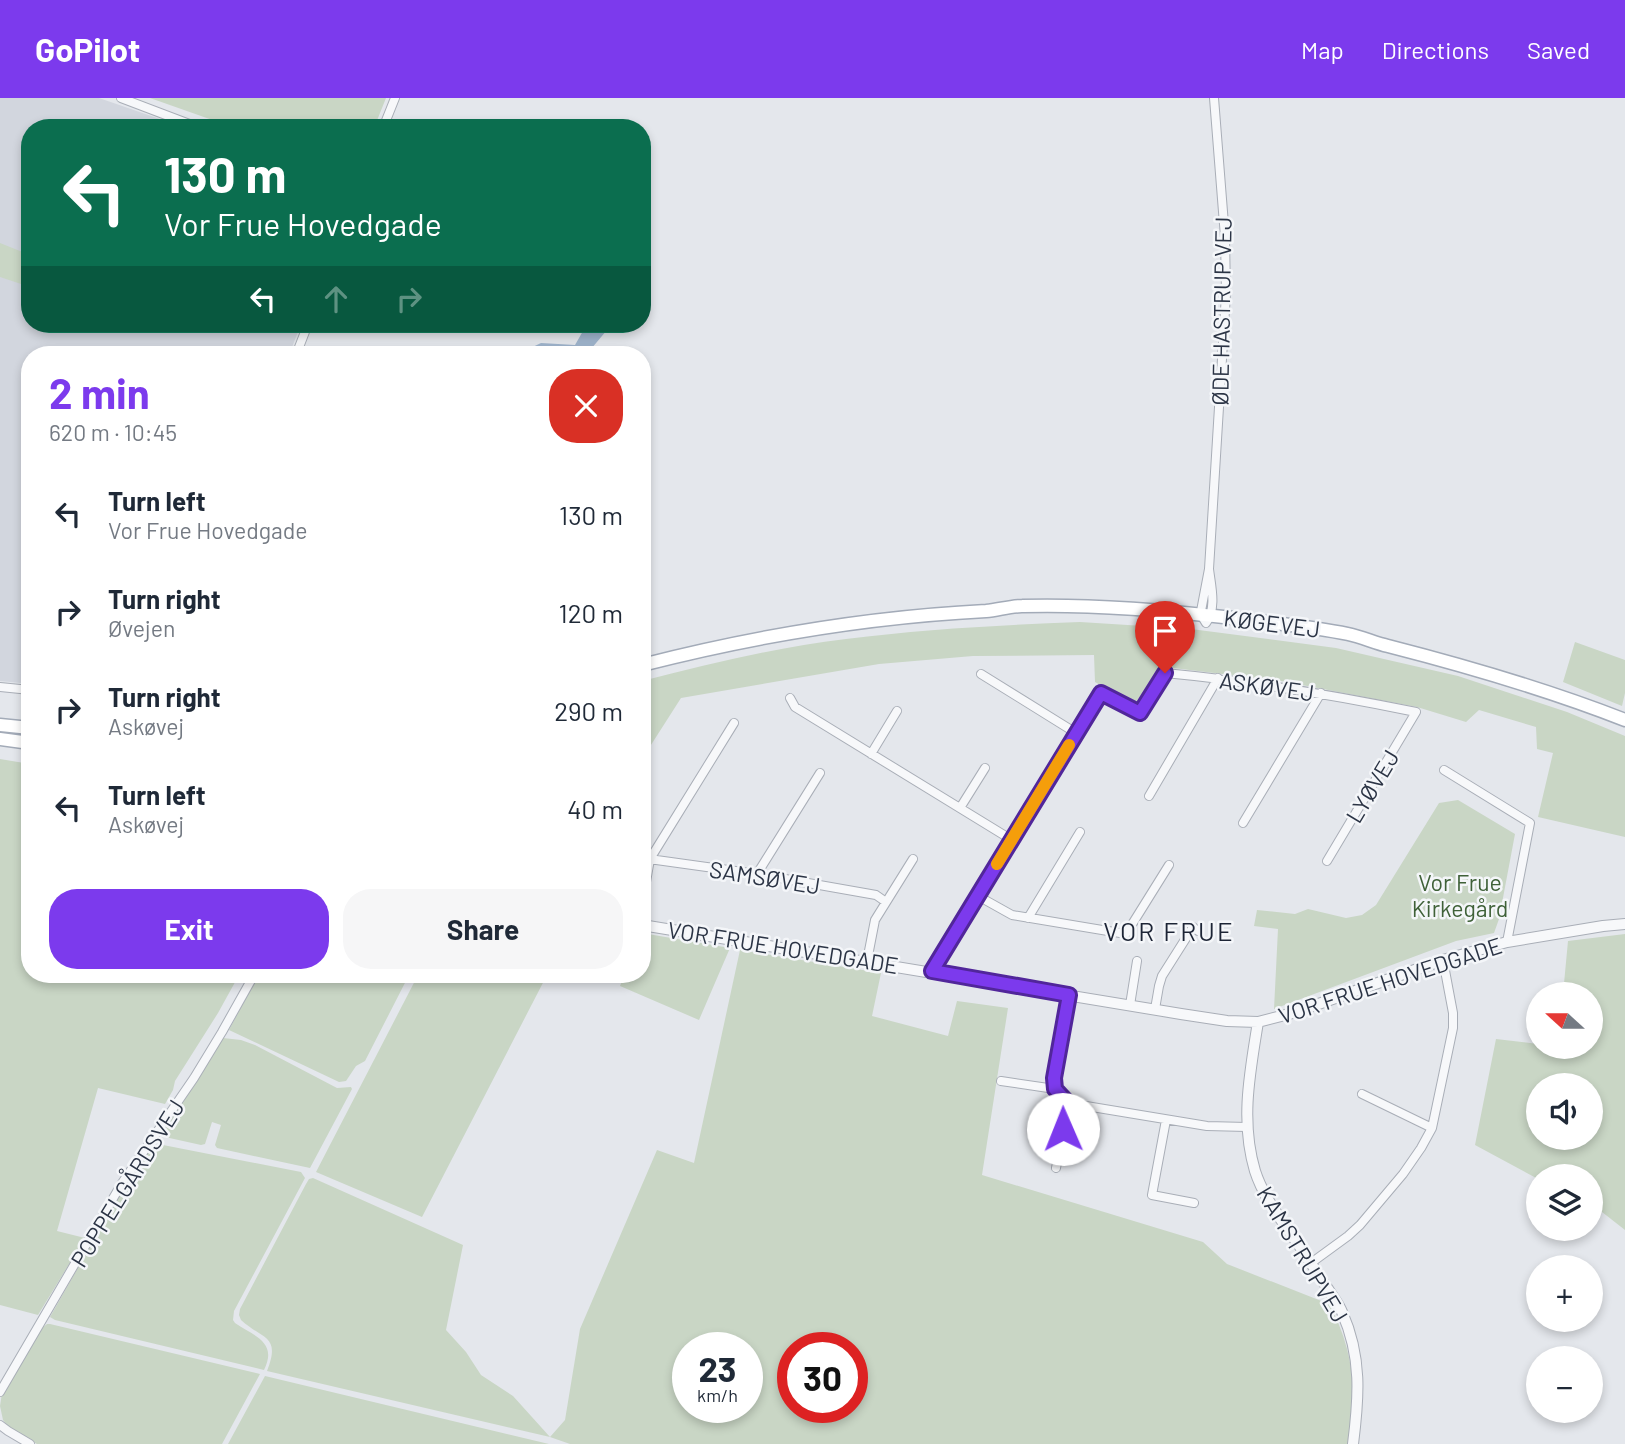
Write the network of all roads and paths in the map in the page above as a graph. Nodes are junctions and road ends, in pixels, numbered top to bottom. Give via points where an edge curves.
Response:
1 (121, 98) edge
2 (395, 98) edge
3 (1214, 98) edge
4 (177, 119) edge
5 (387, 119) edge
6 (1207, 618) junction
7 (651, 663) edge
8 (981, 674) dead end
9 (1218, 678) junction
10 (0, 687) edge
11 (21, 689) edge
12 (1321, 693) junction
13 (790, 698) dead end
14 (897, 711) dead end
15 (1416, 712) joint
16 (1625, 720) edge
17 (734, 723) dead end
18 (0, 724) edge
19 (21, 727) edge
20 (1076, 733) junction
21 (0, 740) edge
22 (21, 742) edge
23 (871, 754) junction
24 (985, 768) dead end
25 (1444, 771) dead end
26 (820, 773) dead end
27 (1149, 796) dead end
28 (960, 808) junction
29 (1243, 823) dead end
30 (1080, 832) dead end
31 (1012, 840) junction
32 (651, 850) edge
33 (651, 859) edge
34 (913, 859) dead end
35 (1327, 861) dead end
36 (1169, 865) dead end
37 (757, 874) junction
38 (978, 896) junction
39 (886, 902) junction
40 (1028, 918) junction
41 (1625, 924) edge
42 (651, 926) edge
43 (1198, 931) dead end
44 (1507, 942) junction
45 (1443, 960) junction
46 (867, 961) junction
47 (1138, 961) dead end
48 (932, 971) junction
49 (250, 983) edge
50 (1069, 995) junction
51 (1130, 1005) junction
52 (1155, 1009) junction
53 (1258, 1022) junction
54 (1001, 1081) dead end
55 (1055, 1089) junction
56 (1363, 1094) dead end
57 (1068, 1103) junction
58 (1166, 1121) junction
59 (1247, 1127) junction
60 (1432, 1128) junction
61 (1056, 1168) dead end
62 (1194, 1203) dead end
63 (1311, 1263) junction
64 (0, 1392) edge
65 (0, 1425) edge
66 (30, 1444) edge
67 (1353, 1444) edge

1 - 4 street
2 - 5 street
3 - 6 street, ØDE HASTRUP VEJ via 1226,295 1209,569 1213,596
6 - 7 main road, KØGEVEJ via 990,611 924,615 717,646
6 - 16 main road, KØGEVEJ via 1384,645 1498,675
8 - 20 street
9 - 12 street, ASKØVEJ
9 - 20 street, ASKØVEJ via 1165,673 1140,713 1101,693
9 - 27 street
10 - 11 street
12 - 15 street, ASKØVEJ
12 - 29 street
13 - 23 street via 795,707
14 - 23 street
15 - 35 street, LYØVEJ
17 - 32 street
18 - 19 main road
20 - 31 street
21 - 22 main road
23 - 28 street
24 - 28 street
25 - 44 street via 1530,823
26 - 37 street
28 - 31 street
30 - 40 street
31 - 38 street
33 - 37 street, SAMSØVEJ
34 - 39 street
36 - 40 street via 1126,934
37 - 39 street, SAMSØVEJ via 876,895
38 - 40 street via 1012,915
38 - 48 street
39 - 46 street via 875,920
41 - 44 street, VOR FRUE HOVEDGADE
42 - 46 street, VOR FRUE HOVEDGADE
43 - 52 street via 1193,927 1162,976
44 - 45 street, VOR FRUE HOVEDGADE
45 - 53 street, VOR FRUE HOVEDGADE
45 - 60 street via 1453,1028
46 - 48 street, VOR FRUE HOVEDGADE
47 - 51 street
48 - 50 street, VOR FRUE HOVEDGADE
49 - 64 street, POPPELGÅRDSVEJ via 194,1078 121,1183
50 - 51 street, VOR FRUE HOVEDGADE
50 - 55 street
51 - 52 street, VOR FRUE HOVEDGADE
52 - 53 street, VOR FRUE HOVEDGADE
53 - 59 street, KAMSTRUPVEJ via 1248,1083
54 - 55 street
55 - 57 street
56 - 60 street
57 - 58 street
57 - 61 street
58 - 59 street
58 - 62 street via 1152,1195
59 - 63 street, KAMSTRUPVEJ via 1256,1174
60 - 63 street via 1403,1174 1360,1225
63 - 67 street, KAMSTRUPVEJ via 1342,1311 1354,1346 1358,1403
65 - 66 street

